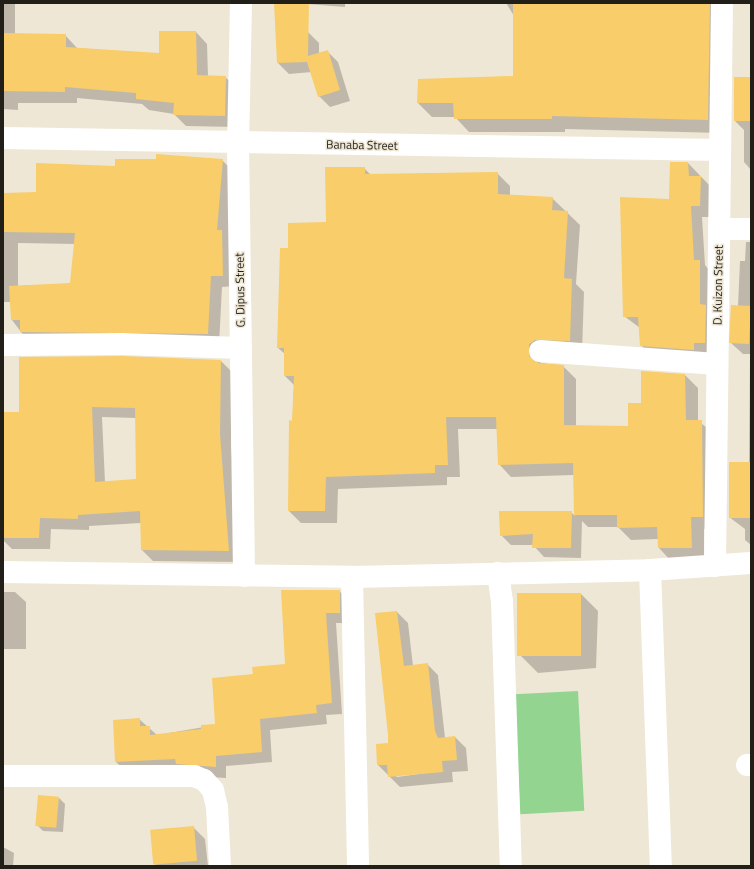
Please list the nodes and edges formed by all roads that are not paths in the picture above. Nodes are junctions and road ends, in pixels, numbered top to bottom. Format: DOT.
graph roads {
  1 [pos="241,3"];
  2 [pos="722,3"];
  3 [pos="3,138"];
  4 [pos="238,143"];
  5 [pos="720,150"];
  6 [pos="719,229"];
  7 [pos="751,229"];
  8 [pos="3,345"];
  9 [pos="241,348"];
  10 [pos="540,351"];
  11 [pos="717,364"];
  12 [pos="751,562"];
  13 [pos="715,566"];
  14 [pos="650,570"];
  15 [pos="3,572"];
  16 [pos="498,573"];
  17 [pos="244,576"];
  18 [pos="352,577"];
  19 [pos="3,776"];
  20 [pos="220,866"];
  21 [pos="358,866"];
  22 [pos="510,866"];
  23 [pos="661,866"];
  1 -- 4 [label="street, G. Dipus Street"];
  2 -- 5 [label="street, D. Kuizon Street"];
  3 -- 4 [label="street, Banaba Street"];
  4 -- 5 [label="street, Banaba Street"];
  4 -- 9 [label="street, G. Dipus Street"];
  5 -- 6 [label="street, D. Kuizon Street"];
  6 -- 7 [label="street"];
  6 -- 11 [label="street, D. Kuizon Street"];
  8 -- 9 [label="street"];
  9 -- 17 [label="street, G. Dipus Street"];
  10 -- 11 [label="street"];
  11 -- 13 [label="street, D. Kuizon Street"];
  12 -- 13 [label="street"];
  13 -- 14 [label="street"];
  14 -- 16 [label="street"];
  14 -- 23 [label="street"];
  15 -- 17 [label="street"];
  16 -- 18 [label="street"];
  16 -- 22 [label="street"];
  17 -- 18 [label="street"];
  18 -- 21 [label="street"];
  19 -- 20 [label="street"];
}
